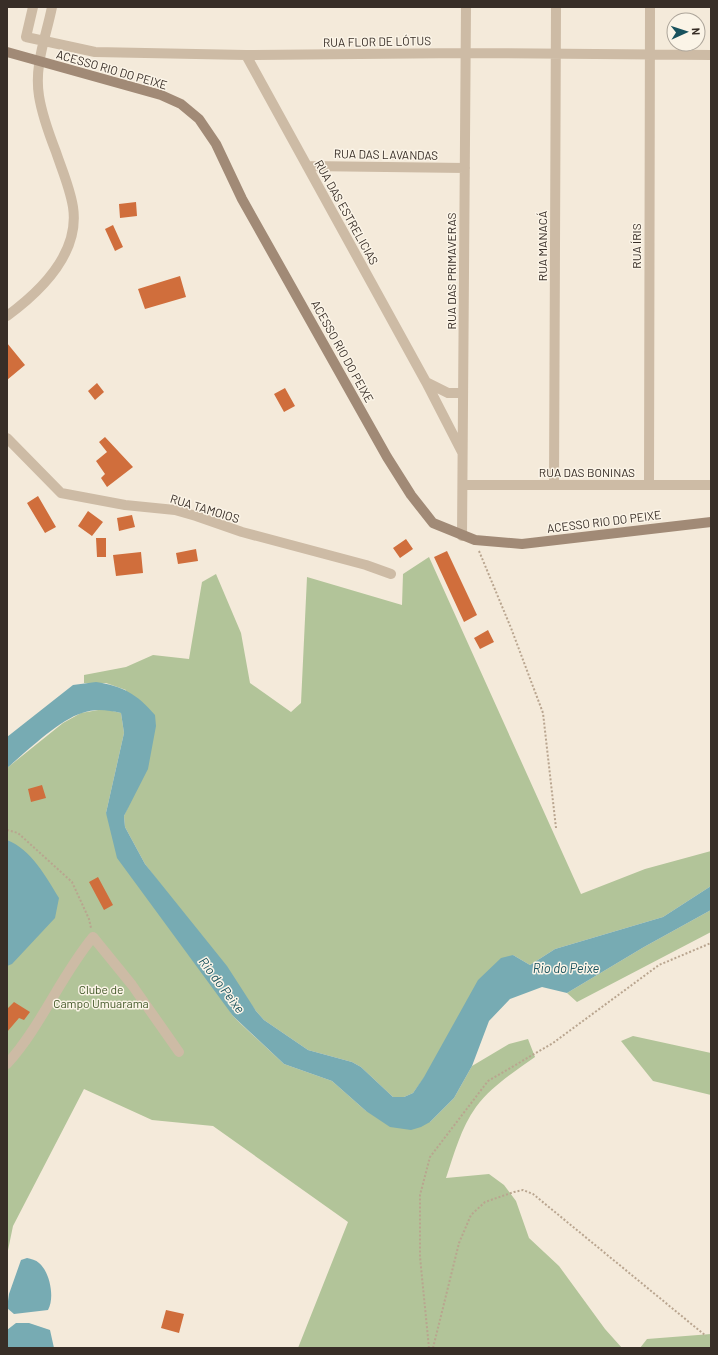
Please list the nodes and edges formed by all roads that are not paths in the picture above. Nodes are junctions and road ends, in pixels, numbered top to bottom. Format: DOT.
graph roads {
  1 [pos="33,7"];
  2 [pos="52,7"];
  3 [pos="466,7"];
  4 [pos="556,7"];
  5 [pos="650,7"];
  6 [pos="45,43"];
  7 [pos="7,52"];
  8 [pos="466,53"];
  9 [pos="556,53"];
  10 [pos="650,54"];
  11 [pos="246,55"];
  12 [pos="711,55"];
  13 [pos="38,61"];
  14 [pos="307,166"];
  15 [pos="465,168"];
  16 [pos="7,316"];
  17 [pos="426,382"];
  18 [pos="463,393"];
  19 [pos="7,438"];
  20 [pos="463,454"];
  21 [pos="463,485"];
  22 [pos="554,485"];
  23 [pos="649,485"];
  24 [pos="711,485"];
  25 [pos="711,522"];
  26 [pos="462,536"];
  27 [pos="391,574"];
  28 [pos="179,1052"];
  29 [pos="7,1064"];
  1 -- 6 [label="street, RUA FLOR DE LÓTUS"];
  2 -- 6 [label="street"];
  3 -- 8 [label="street, RUA DAS PRIMAVERAS"];
  4 -- 9 [label="street, RUA MANACÁ"];
  5 -- 10 [label="street, RUA ÍRIS"];
  6 -- 11 [label="street, RUA FLOR DE LÓTUS"];
  6 -- 13 [label="street"];
  7 -- 13 [label="street, ACESSO RIO DO PEIXE"];
  8 -- 9 [label="street, RUA FLOR DE LÓTUS"];
  8 -- 11 [label="street, RUA FLOR DE LÓTUS"];
  8 -- 15 [label="street, RUA DAS PRIMAVERAS"];
  9 -- 10 [label="street, RUA FLOR DE LÓTUS"];
  9 -- 22 [label="street, RUA MANACÁ"];
  10 -- 12 [label="street, RUA FLOR DE LÓTUS"];
  10 -- 23 [label="street, RUA ÍRIS"];
  11 -- 14 [label="street, RUA DAS ESTRELICIAS"];
  13 -- 16 [label="street"];
  13 -- 26 [label="street, ACESSO RIO DO PEIXE"];
  14 -- 15 [label="street, RUA DAS LAVANDAS"];
  14 -- 17 [label="street, RUA DAS ESTRELICIAS"];
  15 -- 18 [label="street, RUA DAS PRIMAVERAS"];
  17 -- 18 [label="street"];
  17 -- 20 [label="street, RUA DAS ESTRELICIAS"];
  18 -- 20 [label="street, RUA DAS PRIMAVERAS"];
  19 -- 27 [label="street, RUA TAMOIOS"];
  20 -- 21 [label="street, RUA DAS PRIMAVERAS"];
  21 -- 22 [label="street, RUA DAS BONINAS"];
  21 -- 26 [label="street, RUA DAS PRIMAVERAS"];
  22 -- 23 [label="street, RUA DAS BONINAS"];
  23 -- 24 [label="street, RUA DAS BONINAS"];
  25 -- 26 [label="street, ACESSO RIO DO PEIXE"];
  28 -- 29 [label="street"];
}
